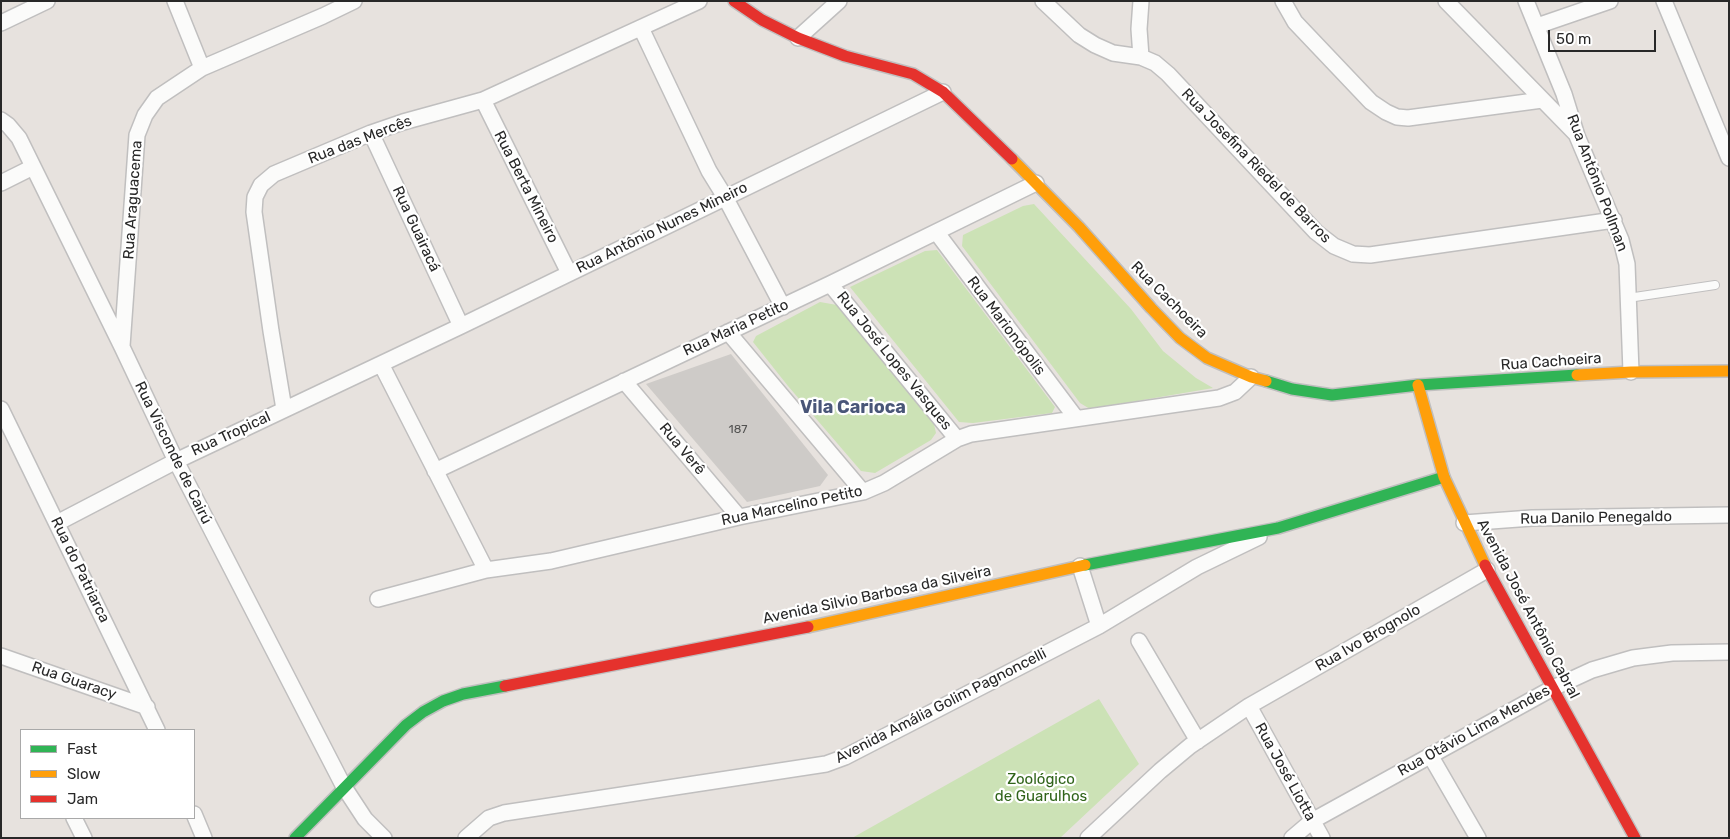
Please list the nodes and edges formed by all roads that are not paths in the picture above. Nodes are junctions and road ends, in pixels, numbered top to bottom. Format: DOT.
graph roads {
  1 [pos="47,1"];
  2 [pos="174,1"];
  3 [pos="354,1"];
  4 [pos="699,1"];
  5 [pos="734,1"];
  6 [pos="748,1"];
  7 [pos="839,1"];
  8 [pos="1043,1"];
  9 [pos="1141,1"];
  10 [pos="1283,1"];
  11 [pos="1446,1"];
  12 [pos="1526,1"];
  13 [pos="1610,1"];
  14 [pos="1664,1"];
  15 [pos="762,20"];
  16 [pos="1,23"];
  17 [pos="1537,26"];
  18 [pos="641,28"];
  19 [pos="798,38"];
  20 [pos="1141,57"];
  21 [pos="202,68"];
  22 [pos="943,92"];
  23 [pos="483,100"];
  24 [pos="1542,100"];
  25 [pos="1564,114"];
  26 [pos="1,120"];
  27 [pos="371,133"];
  28 [pos="1729,158"];
  29 [pos="34,167"];
  30 [pos="1,183"];
  31 [pos="1036,183"];
  32 [pos="725,197"];
  33 [pos="1614,220"];
  34 [pos="937,233"];
  35 [pos="570,273"];
  36 [pos="830,284"];
  37 [pos="1715,285"];
  38 [pos="1628,298"];
  39 [pos="783,307"];
  40 [pos="461,326"];
  41 [pos="728,332"];
  42 [pos="122,348"];
  43 [pos="381,364"];
  44 [pos="1729,371"];
  45 [pos="1631,372"];
  46 [pos="1251,378"];
  47 [pos="624,382"];
  48 [pos="1418,385"];
  49 [pos="284,409"];
  50 [pos="1,410"];
  51 [pos="1076,418"];
  52 [pos="957,439"];
  53 [pos="176,461"];
  54 [pos="435,471"];
  55 [pos="1444,477"];
  56 [pos="863,492"];
  57 [pos="1729,515"];
  58 [pos="739,517"];
  59 [pos="57,523"];
  60 [pos="1464,523"];
  61 [pos="1278,528"];
  62 [pos="1080,566"];
  63 [pos="486,570"];
  64 [pos="1487,570"];
  65 [pos="378,599"];
  66 [pos="1099,626"];
  67 [pos="1139,641"];
  68 [pos="1729,652"];
  69 [pos="1,656"];
  70 [pos="1553,688"];
  71 [pos="1249,706"];
  72 [pos="147,707"];
  73 [pos="157,729"];
  74 [pos="1198,741"];
  75 [pos="1430,755"];
  76 [pos="344,788"];
  77 [pos="195,816"];
  78 [pos="74,819"];
  79 [pos="1312,821"];
  80 [pos="84,838"];
  81 [pos="204,838"];
  82 [pos="295,838"];
  83 [pos="384,838"];
  84 [pos="466,838"];
  85 [pos="1088,838"];
  86 [pos="1292,838"];
  87 [pos="1322,838"];
  88 [pos="1478,838"];
  89 [pos="1635,838"];
  1 -- 16 [label="street"];
  2 -- 21 [label="street"];
  3 -- 21 [label="street, Rua Araguacema"];
  4 -- 18 [label="street, Rua das Mercês"];
  5 -- 15 [label="street, Rua Cachoeira"];
  6 -- 15 [label="street"];
  7 -- 19 [label="street"];
  8 -- 20 [label="street, Rua Josefina Riedel de Barros"];
  9 -- 20 [label="street"];
  10 -- 24 [label="street"];
  11 -- 24 [label="street"];
  12 -- 17 [label="street, Rua Antônio Pollman"];
  13 -- 17 [label="street"];
  14 -- 28 [label="street"];
  15 -- 19 [label="street, Rua Cachoeira"];
  17 -- 25 [label="street, Rua Antônio Pollman"];
  18 -- 23 [label="street, Rua das Mercês"];
  18 -- 32 [label="street"];
  19 -- 22 [label="street, Rua Cachoeira"];
  20 -- 33 [label="street, Rua Josefina Riedel de Barros"];
  21 -- 42 [label="street, Rua Araguacema"];
  22 -- 31 [label="street, Rua Cachoeira"];
  22 -- 32 [label="street, Rua Antônio Nunes Mineiro"];
  23 -- 27 [label="street, Rua das Mercês"];
  23 -- 35 [label="street, Rua Berta Mineiro"];
  24 -- 25 [label="street"];
  25 -- 33 [label="street, Rua Antônio Pollman"];
  26 -- 29 [label="street, Rua Visconde de Cairú"];
  27 -- 40 [label="street, Rua Guairacá"];
  27 -- 49 [label="street, Rua das Mercês"];
  29 -- 30 [label="street"];
  29 -- 42 [label="street, Rua Visconde de Cairú"];
  31 -- 34 [label="street, Rua Maria Petito"];
  31 -- 46 [label="street, Rua Cachoeira"];
  32 -- 35 [label="street, Rua Antônio Nunes Mineiro"];
  32 -- 39 [label="street"];
  33 -- 38 [label="street, Rua Antônio Pollman"];
  34 -- 36 [label="street, Rua Maria Petito"];
  34 -- 51 [label="street, Rua Marionópolis"];
  35 -- 40 [label="street, Rua Antônio Nunes Mineiro"];
  36 -- 39 [label="street, Rua Maria Petito"];
  36 -- 52 [label="street, Rua José Lopes Vasques"];
  37 -- 38 [label="lane"];
  38 -- 45 [label="street, Rua Antônio Pollman"];
  39 -- 41 [label="street, Rua Maria Petito"];
  40 -- 43 [label="street, Rua Antônio Nunes Mineiro"];
  41 -- 47 [label="street, Rua Maria Petito"];
  41 -- 56 [label="street"];
  42 -- 53 [label="street, Rua Visconde de Cairú"];
  43 -- 49 [label="street, Rua Tropical"];
  43 -- 54 [label="street"];
  44 -- 45 [label="street, Rua Cachoeira"];
  45 -- 48 [label="street, Rua Cachoeira"];
  46 -- 48 [label="street, Rua Cachoeira"];
  46 -- 51 [label="street, Rua Marcelino Petito"];
  47 -- 54 [label="street, Rua Maria Petito"];
  47 -- 58 [label="street, Rua Verê"];
  48 -- 55 [label="street, Avenida José Antônio Cabral"];
  49 -- 53 [label="street, Rua Tropical"];
  50 -- 59 [label="street, Rua do Patriarca"];
  51 -- 52 [label="street, Rua Marcelino Petito"];
  52 -- 56 [label="street, Rua Marcelino Petito"];
  53 -- 59 [label="street, Rua Tropical"];
  53 -- 76 [label="street, Rua Visconde de Cairú"];
  54 -- 63 [label="street"];
  55 -- 60 [label="street, Avenida José Antônio Cabral"];
  55 -- 61 [label="street, Avenida Silvio Barbosa da Silveira"];
  56 -- 58 [label="street, Rua Marcelino Petito"];
  57 -- 60 [label="street, Rua Danilo Penegaldo"];
  58 -- 63 [label="street, Rua Marcelino Petito"];
  59 -- 72 [label="street, Rua do Patriarca"];
  60 -- 64 [label="street, Avenida José Antônio Cabral"];
  61 -- 62 [label="street, Avenida Silvio Barbosa da Silveira"];
  61 -- 66 [label="street, Avenida Amália Golim Pagnoncelli"];
  62 -- 66 [label="street"];
  62 -- 76 [label="street, Avenida Silvio Barbosa da Silveira"];
  63 -- 65 [label="street, Rua Marcelino Petito"];
  64 -- 70 [label="street, Avenida José Antônio Cabral"];
  64 -- 71 [label="street, Rua Ivo Brognolo"];
  66 -- 84 [label="street, Avenida Amália Golim Pagnoncelli"];
  67 -- 74 [label="street"];
  68 -- 70 [label="street, Rua Otávio Lima Mendes"];
  69 -- 72 [label="street, Rua Guaracy"];
  70 -- 75 [label="street, Rua Otávio Lima Mendes"];
  70 -- 89 [label="street, Avenida José Antônio Cabral"];
  71 -- 74 [label="street, Rua Ivo Brognolo"];
  71 -- 79 [label="street, Rua José Liotta"];
  72 -- 73 [label="street, Rua do Patriarca"];
  74 -- 85 [label="street, Rua Ivo Brognolo"];
  75 -- 79 [label="street, Rua Otávio Lima Mendes"];
  75 -- 88 [label="street"];
  76 -- 82 [label="street, Avenida Silvio Barbosa da Silveira"];
  76 -- 83 [label="street, Rua Visconde de Cairú"];
  77 -- 81 [label="street"];
  78 -- 80 [label="street"];
  79 -- 86 [label="street, Rua Otávio Lima Mendes"];
  79 -- 87 [label="street, Rua José Liotta"];
}
